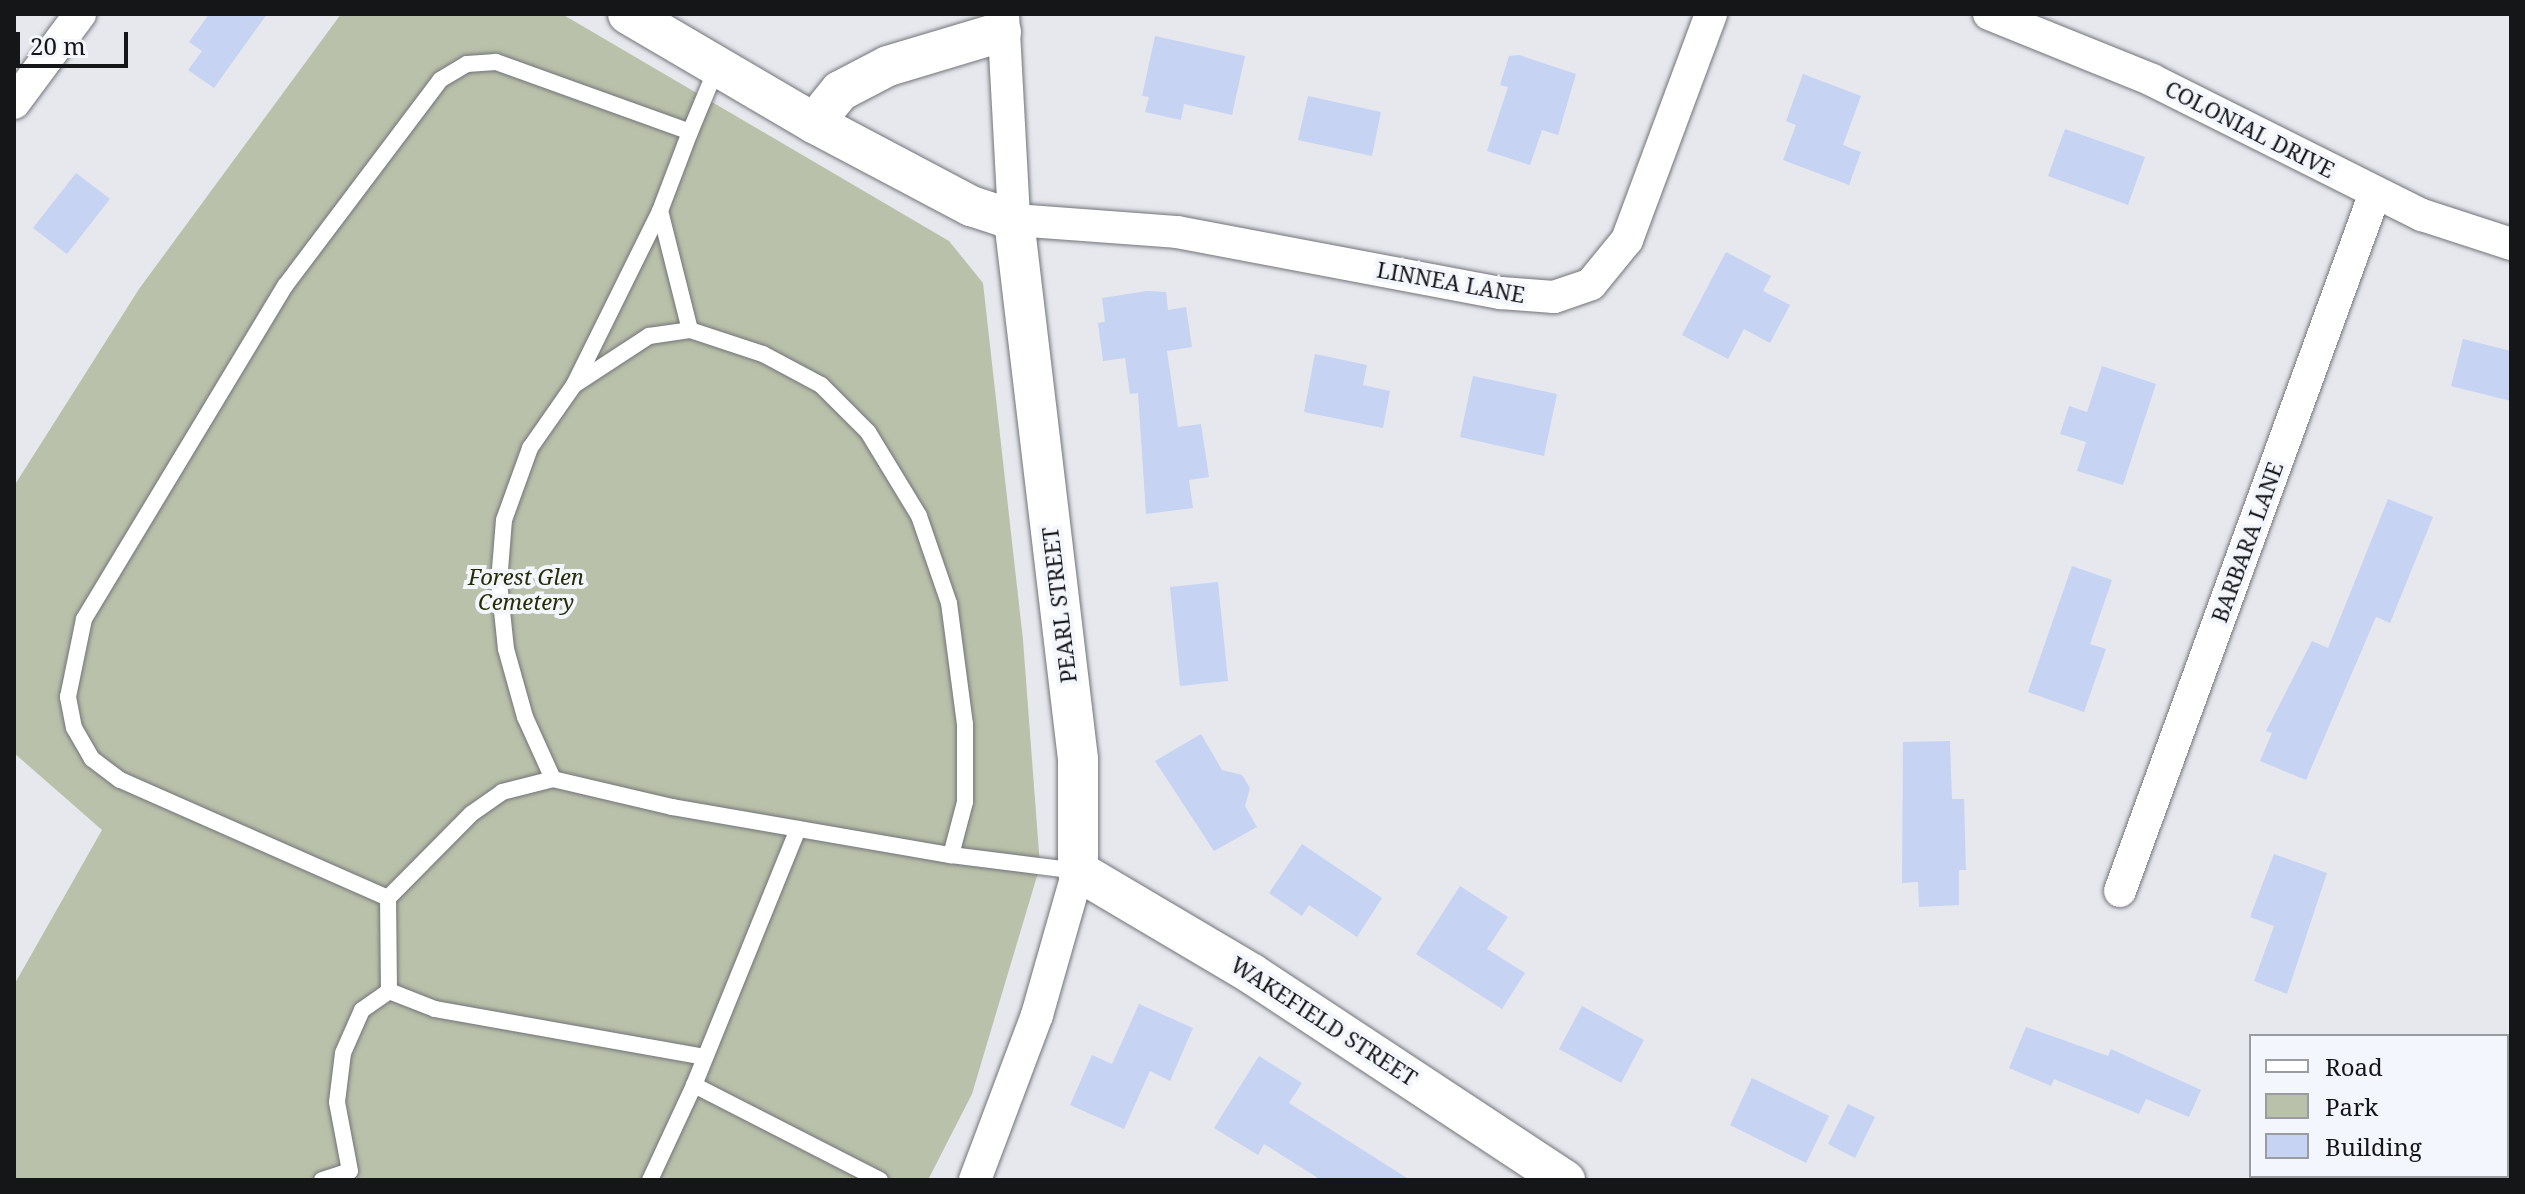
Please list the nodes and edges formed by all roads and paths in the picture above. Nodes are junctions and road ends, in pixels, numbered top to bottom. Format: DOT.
graph roads {
  1 [pos="80,14"];
  2 [pos="628,14"];
  3 [pos="1711,14"];
  4 [pos="1989,14"];
  5 [pos="1002,23"];
  6 [pos="717,66"];
  7 [pos="14,103"];
  8 [pos="814,123"];
  9 [pos="690,132"];
  10 [pos="2375,193"];
  11 [pos="660,211"];
  12 [pos="1014,220"];
  13 [pos="2511,244"];
  14 [pos="690,330"];
  15 [pos="574,385"];
  16 [pos="553,779"];
  17 [pos="798,829"];
  18 [pos="951,855"];
  19 [pos="1078,871"];
  20 [pos="2120,891"];
  21 [pos="388,898"];
  22 [pos="389,991"];
  23 [pos="705,1057"];
  24 [pos="694,1085"];
  25 [pos="352,1176"];
  26 [pos="322,1180"];
  27 [pos="650,1180"];
  28 [pos="880,1180"];
  29 [pos="975,1180"];
  30 [pos="1565,1180"];
  1 -- 7 [label="street"];
  2 -- 6 [label="street"];
  3 -- 12 [label="street, LINNEA LANE"];
  4 -- 10 [label="street, COLONIAL DRIVE"];
  5 -- 8 [label="street"];
  5 -- 12 [label="street, PEARL STREET"];
  6 -- 8 [label="street"];
  6 -- 9 [label="lane"];
  8 -- 12 [label="street"];
  9 -- 11 [label="lane"];
  9 -- 21 [label="lane"];
  10 -- 13 [label="street, COLONIAL DRIVE"];
  10 -- 20 [label="street, BARBARA LANE"];
  11 -- 14 [label="lane"];
  11 -- 15 [label="lane"];
  12 -- 19 [label="street, PEARL STREET"];
  14 -- 15 [label="lane"];
  14 -- 18 [label="lane"];
  15 -- 16 [label="lane"];
  16 -- 17 [label="lane"];
  16 -- 21 [label="lane"];
  17 -- 18 [label="lane"];
  17 -- 23 [label="lane"];
  18 -- 19 [label="lane"];
  19 -- 29 [label="street, PEARL STREET"];
  19 -- 30 [label="street, WAKEFIELD STREET"];
  21 -- 22 [label="lane"];
  22 -- 23 [label="lane"];
  22 -- 25 [label="lane"];
  23 -- 24 [label="lane"];
  24 -- 27 [label="lane"];
  24 -- 28 [label="lane"];
  25 -- 26 [label="lane"];
}
